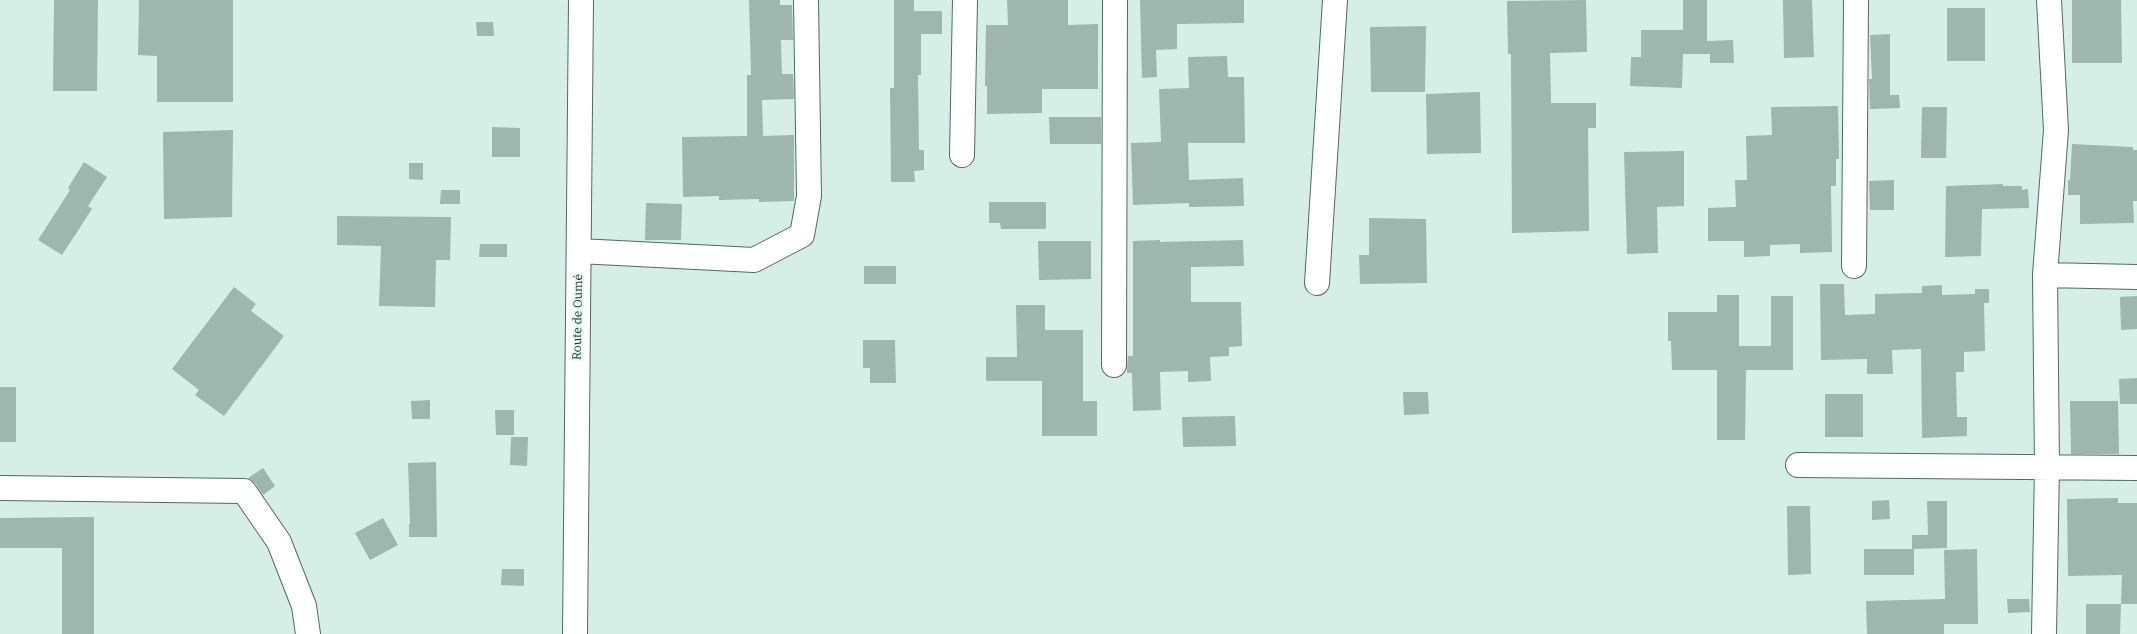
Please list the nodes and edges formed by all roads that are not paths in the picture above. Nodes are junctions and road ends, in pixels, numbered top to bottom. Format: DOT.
graph roads {
  1 [pos="581,0"];
  2 [pos="806,0"];
  3 [pos="965,0"];
  4 [pos="1115,0"];
  5 [pos="1335,0"];
  6 [pos="1856,0"];
  7 [pos="2048,0"];
  8 [pos="962,155"];
  9 [pos="579,250"];
  10 [pos="1854,266"];
  11 [pos="2045,275"];
  12 [pos="2137,277"];
  13 [pos="1317,283"];
  14 [pos="1114,365"];
  15 [pos="1798,465"];
  16 [pos="2047,466"];
  17 [pos="2137,468"];
  18 [pos="0,488"];
  19 [pos="308,634"];
  20 [pos="575,634"];
  21 [pos="2044,634"];
  1 -- 9 [label="street, Route de Oumé"];
  2 -- 9 [label="street"];
  3 -- 8 [label="street"];
  4 -- 14 [label="street"];
  5 -- 13 [label="street"];
  6 -- 10 [label="street"];
  7 -- 11 [label="street"];
  9 -- 20 [label="street, Route de Oumé"];
  11 -- 12 [label="street"];
  11 -- 16 [label="street"];
  15 -- 16 [label="street"];
  16 -- 17 [label="street"];
  16 -- 21 [label="street"];
  18 -- 19 [label="street"];
}
